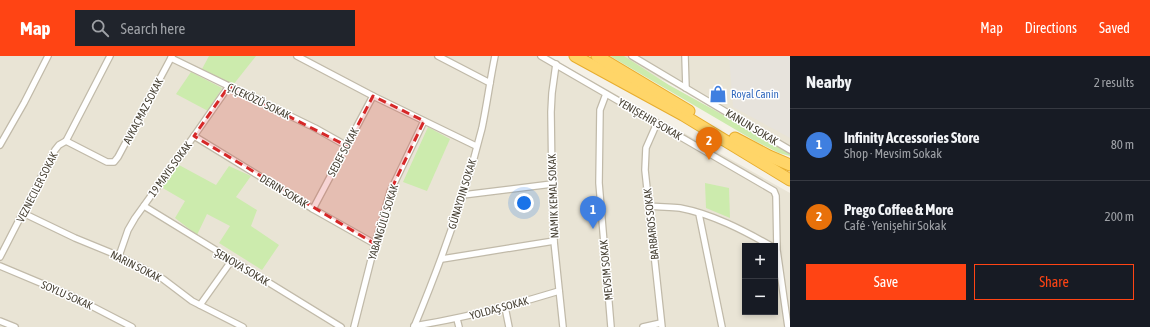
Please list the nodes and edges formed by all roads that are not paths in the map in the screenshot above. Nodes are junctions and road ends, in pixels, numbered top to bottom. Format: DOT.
graph roads {
  1 [pos="48,56"];
  2 [pos="110,56"];
  3 [pos="297,56"];
  4 [pos="438,56"];
  5 [pos="495,56"];
  6 [pos="541,56"];
  7 [pos="575,56"];
  8 [pos="597,56"];
  9 [pos="632,56"];
  10 [pos="685,56"];
  11 [pos="172,57"];
  12 [pos="556,64"];
  13 [pos="490,83"];
  14 [pos="228,86"];
  15 [pos="686,88"];
  16 [pos="606,94"];
  17 [pos="373,96"];
  18 [pos="424,121"];
  19 [pos="657,123"];
  20 [pos="194,136"];
  21 [pos="66,141"];
  22 [pos="0,145"];
  23 [pos="346,146"];
  24 [pos="476,146"];
  25 [pos="790,150"];
  26 [pos="790,165"];
  27 [pos="790,180"];
  28 [pos="552,184"];
  29 [pos="463,195"];
  30 [pos="144,206"];
  31 [pos="649,206"];
  32 [pos="313,209"];
  33 [pos="23,213"];
  34 [pos="699,214"];
  35 [pos="554,241"];
  36 [pos="765,243"];
  37 [pos="776,243"];
  38 [pos="375,244"];
  39 [pos="119,256"];
  40 [pos="0,257"];
  41 [pos="442,259"];
  42 [pos="232,260"];
  43 [pos="778,262"];
  44 [pos="0,266"];
  45 [pos="559,291"];
  46 [pos="200,306"];
  47 [pos="505,307"];
  48 [pos="457,319"];
  49 [pos="0,321"];
  50 [pos="661,325"];
  51 [pos="15,327"];
  52 [pos="132,327"];
  53 [pos="243,327"];
  54 [pos="341,327"];
  55 [pos="354,327"];
  56 [pos="414,327"];
  57 [pos="459,327"];
  58 [pos="509,327"];
  59 [pos="563,327"];
  60 [pos="611,327"];
  61 [pos="643,327"];
  62 [pos="722,327"];
  63 [pos="788,327"];
  1 -- 22 [label="street"];
  2 -- 21 [label="street, VEZNECILER SOKAK"];
  3 -- 17 [label="street"];
  4 -- 13 [label="street"];
  5 -- 13 [label="street"];
  6 -- 12 [label="street, YENIŞEHIR SOKAK"];
  7 -- 27 [label="highway"];
  8 -- 26 [label="highway"];
  9 -- 15 [label="street, KANUN SOKAK"];
  10 -- 15 [label="street"];
  11 -- 14 [label="street, ÇIÇEKÖZÜ SOKAK"];
  11 -- 21 [label="street, AVKAÇMAZ SOKAK"];
  12 -- 16 [label="street, YENIŞEHIR SOKAK"];
  12 -- 28 [label="street"];
  13 -- 24 [label="street"];
  14 -- 20 [label="street"];
  14 -- 23 [label="street, ÇIÇEKÖZÜ SOKAK"];
  15 -- 25 [label="street, KANUN SOKAK"];
  16 -- 19 [label="street, YENIŞEHIR SOKAK"];
  16 -- 60 [label="street, MEVSIM SOKAK"];
  17 -- 18 [label="street"];
  17 -- 23 [label="street, SEDEF SOKAK"];
  18 -- 24 [label="street"];
  18 -- 38 [label="street, YABANGÜLÜ SOKAK"];
  19 -- 31 [label="street, BARBAROS SOKAK"];
  19 -- 37 [label="street, YENIŞEHIR SOKAK"];
  20 -- 30 [label="street"];
  20 -- 32 [label="street, DERIN SOKAK"];
  21 -- 33 [label="street, VEZNECILER SOKAK"];
  23 -- 32 [label="street, SEDEF SOKAK"];
  24 -- 29 [label="street"];
  28 -- 29 [label="street"];
  28 -- 35 [label="street"];
  29 -- 41 [label="street"];
  30 -- 39 [label="street"];
  30 -- 42 [label="street, ŞENOVA SOKAK"];
  31 -- 34 [label="street"];
  31 -- 50 [label="street, BARBAROS SOKAK"];
  32 -- 38 [label="street, DERIN SOKAK"];
  33 -- 39 [label="street, NARIN SOKAK"];
  33 -- 40 [label="street, VEZNECILER SOKAK"];
  34 -- 36 [label="street"];
  34 -- 62 [label="street"];
  35 -- 41 [label="street"];
  35 -- 45 [label="street"];
  38 -- 55 [label="street, YABANGÜLÜ SOKAK"];
  39 -- 46 [label="street, NARIN SOKAK"];
  41 -- 56 [label="street"];
  42 -- 46 [label="street"];
  42 -- 54 [label="street, ŞENOVA SOKAK"];
  43 -- 63 [label="street"];
  44 -- 52 [label="street, SOYLU SOKAK"];
  45 -- 47 [label="street, YOLDAŞ SOKAK"];
  45 -- 59 [label="street"];
  46 -- 53 [label="street, NARIN SOKAK"];
  47 -- 48 [label="street, YOLDAŞ SOKAK"];
  47 -- 58 [label="street"];
  48 -- 56 [label="street, YOLDAŞ SOKAK"];
  48 -- 57 [label="street"];
  49 -- 51 [label="street"];
  50 -- 61 [label="street"];
}
